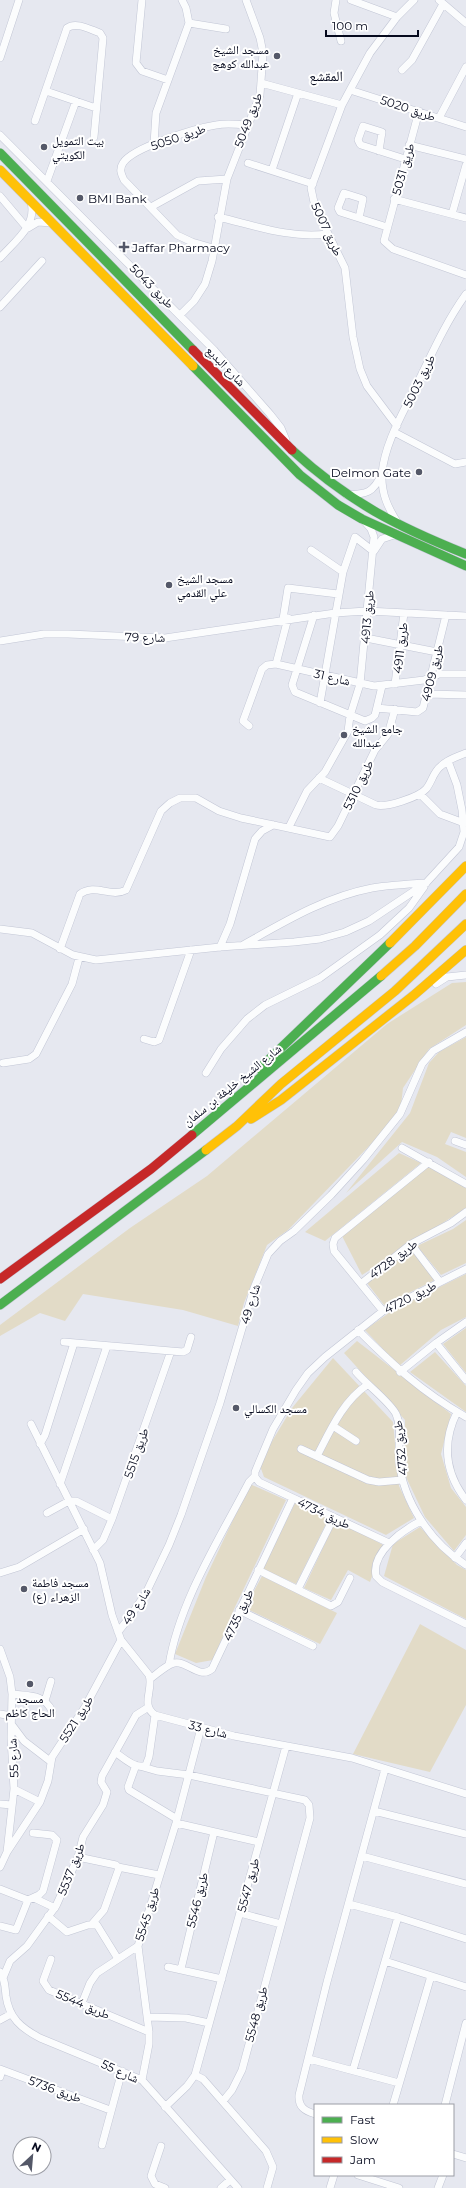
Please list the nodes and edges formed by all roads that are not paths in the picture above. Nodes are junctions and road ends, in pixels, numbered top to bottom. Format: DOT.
graph roads {
  1 [pos="19,0"];
  2 [pos="142,0"];
  3 [pos="182,0"];
  4 [pos="246,0"];
  5 [pos="336,0"];
  6 [pos="351,0"];
  7 [pos="414,0"];
  8 [pos="441,2"];
  9 [pos="462,16"];
  10 [pos="397,17"];
  11 [pos="189,23"];
  12 [pos="466,23"];
  13 [pos="226,29"];
  14 [pos="341,41"];
  15 [pos="1,54"];
  16 [pos="466,67"];
  17 [pos="402,70"];
  18 [pos="168,80"];
  19 [pos="261,83"];
  20 [pos="350,90"];
  21 [pos="46,91"];
  22 [pos="298,93"];
  23 [pos="76,101"];
  24 [pos="342,105"];
  25 [pos="96,108"];
  26 [pos="419,112"];
  27 [pos="439,118"];
  28 [pos="35,121"];
  29 [pos="246,125"];
  30 [pos="466,127"];
  31 [pos="0,135"];
  32 [pos="94,137"];
  33 [pos="154,144"];
  34 [pos="409,145"];
  35 [pos="379,151"];
  36 [pos="0,153"];
  37 [pos="405,159"];
  38 [pos="466,159"];
  39 [pos="248,163"];
  40 [pos="466,165"];
  41 [pos="0,170"];
  42 [pos="272,170"];
  43 [pos="227,178"];
  44 [pos="464,179"];
  45 [pos="47,180"];
  46 [pos="312,184"];
  47 [pos="0,196"];
  48 [pos="394,199"];
  49 [pos="31,200"];
  50 [pos="151,207"];
  51 [pos="452,214"];
  52 [pos="218,217"];
  53 [pos="359,218"];
  54 [pos="466,218"];
  55 [pos="53,223"];
  56 [pos="387,227"];
  57 [pos="28,228"];
  58 [pos="327,234"];
  59 [pos="213,248"];
  60 [pos="0,258"];
  61 [pos="42,261"];
  62 [pos="466,275"];
  63 [pos="466,294"];
  64 [pos="0,307"];
  65 [pos="180,315"];
  66 [pos="396,429"];
  67 [pos="291,449"];
  68 [pos="466,462"];
  69 [pos="382,472"];
  70 [pos="347,496"];
  71 [pos="362,519"];
  72 [pos="399,525"];
  73 [pos="394,535"];
  74 [pos="311,550"];
  75 [pos="373,551"];
  76 [pos="466,554"];
  77 [pos="466,566"];
  78 [pos="343,572"];
  79 [pos="338,594"];
  80 [pos="368,611"];
  81 [pos="335,613"];
  82 [pos="404,613"];
  83 [pos="314,615"];
  84 [pos="446,616"];
  85 [pos="466,616"];
  86 [pos="286,619"];
  87 [pos="366,638"];
  88 [pos="0,641"];
  89 [pos="399,644"];
  90 [pos="437,652"];
  91 [pos="276,664"];
  92 [pos="297,669"];
  93 [pos="466,674"];
  94 [pos="324,675"];
  95 [pos="431,677"];
  96 [pos="360,684"];
  97 [pos="396,684"];
  98 [pos="382,686"];
  99 [pos="428,694"];
  100 [pos="466,695"];
  101 [pos="320,703"];
  102 [pos="377,708"];
  103 [pos="395,709"];
  104 [pos="350,716"];
  105 [pos="249,726"];
  106 [pos="466,753"];
  107 [pos="448,761"];
  108 [pos="319,778"];
  109 [pos="352,794"];
  110 [pos="420,794"];
  111 [pos="464,823"];
  112 [pos="273,825"];
  113 [pos="289,827"];
  114 [pos="466,866"];
  115 [pos="426,883"];
  116 [pos="466,894"];
  117 [pos="466,924"];
  118 [pos="0,929"];
  119 [pos="240,946"];
  120 [pos="220,947"];
  121 [pos="60,949"];
  122 [pos="191,950"];
  123 [pos="466,950"];
  124 [pos="79,958"];
  125 [pos="466,975"];
  126 [pos="414,995"];
  127 [pos="466,1032"];
  128 [pos="144,1039"];
  129 [pos="3,1063"];
  130 [pos="206,1073"];
  131 [pos="237,1126"];
  132 [pos="188,1138"];
  133 [pos="455,1141"];
  134 [pos="466,1145"];
  135 [pos="402,1148"];
  136 [pos="429,1162"];
  137 [pos="466,1184"];
  138 [pos="466,1212"];
  139 [pos="411,1244"];
  140 [pos="466,1269"];
  141 [pos="0,1279"];
  142 [pos="440,1282"];
  143 [pos="362,1283"];
  144 [pos="0,1305"];
  145 [pos="383,1311"];
  146 [pos="466,1322"];
  147 [pos="358,1330"];
  148 [pos="191,1337"];
  149 [pos="64,1342"];
  150 [pos="436,1342"];
  151 [pos="74,1343"];
  152 [pos="107,1346"];
  153 [pos="171,1351"];
  154 [pos="356,1372"];
  155 [pos="400,1372"];
  156 [pos="466,1380"];
  157 [pos="367,1385"];
  158 [pos="457,1412"];
  159 [pos="466,1417"];
  160 [pos="31,1424"];
  161 [pos="333,1426"];
  162 [pos="356,1442"];
  163 [pos="40,1444"];
  164 [pos="301,1449"];
  165 [pos="317,1456"];
  166 [pos="257,1479"];
  167 [pos="402,1480"];
  168 [pos="60,1484"];
  169 [pos="293,1498"];
  170 [pos="466,1500"];
  171 [pos="69,1501"];
  172 [pos="47,1513"];
  173 [pos="334,1517"];
  174 [pos="112,1519"];
  175 [pos="421,1521"];
  176 [pos="83,1526"];
  177 [pos="389,1543"];
  178 [pos="466,1543"];
  179 [pos="93,1550"];
  180 [pos="455,1558"];
  181 [pos="466,1565"];
  182 [pos="258,1570"];
  183 [pos="0,1573"];
  184 [pos="350,1578"];
  185 [pos="298,1589"];
  186 [pos="239,1610"];
  187 [pos="466,1624"];
  188 [pos="118,1632"];
  189 [pos="121,1640"];
  190 [pos="313,1646"];
  191 [pos="0,1649"];
  192 [pos="169,1665"];
  193 [pos="150,1679"];
  194 [pos="51,1681"];
  195 [pos="12,1694"];
  196 [pos="46,1701"];
  197 [pos="148,1708"];
  198 [pos="52,1711"];
  199 [pos="0,1714"];
  200 [pos="154,1715"];
  201 [pos="12,1716"];
  202 [pos="12,1725"];
  203 [pos="201,1728"];
  204 [pos="11,1738"];
  205 [pos="24,1740"];
  206 [pos="286,1746"];
  207 [pos="115,1752"];
  208 [pos="50,1761"];
  209 [pos="140,1766"];
  210 [pos="385,1769"];
  211 [pos="189,1776"];
  212 [pos="14,1789"];
  213 [pos="273,1792"];
  214 [pos="466,1794"];
  215 [pos="40,1802"];
  216 [pos="0,1804"];
  217 [pos="12,1805"];
  218 [pos="374,1811"];
  219 [pos="177,1821"];
  220 [pos="214,1832"];
  221 [pos="33,1833"];
  222 [pos="466,1834"];
  223 [pos="259,1842"];
  224 [pos="7,1852"];
  225 [pos="362,1856"];
  226 [pos="78,1857"];
  227 [pos="0,1867"];
  228 [pos="118,1867"];
  229 [pos="159,1875"];
  230 [pos="466,1884"];
  231 [pos="0,1888"];
  232 [pos="31,1899"];
  233 [pos="349,1904"];
  234 [pos="55,1908"];
  235 [pos="240,1913"];
  236 [pos="48,1916"];
  237 [pos="398,1917"];
  238 [pos="92,1924"];
  239 [pos="281,1924"];
  240 [pos="0,1926"];
  241 [pos="466,1939"];
  242 [pos="138,1946"];
  243 [pos="51,1959"];
  244 [pos="118,1959"];
  245 [pos="385,1961"];
  246 [pos="168,1967"];
  247 [pos="181,1969"];
  248 [pos="2,1975"];
  249 [pos="431,1976"];
  250 [pos="222,1979"];
  251 [pos="466,1987"];
  252 [pos="82,2003"];
  253 [pos="11,2014"];
  254 [pos="148,2017"];
  255 [pos="0,2020"];
  256 [pos="209,2023"];
  257 [pos="466,2023"];
  258 [pos="149,2032"];
  259 [pos="308,2059"];
  260 [pos="1,2069"];
  261 [pos="122,2070"];
  262 [pos="353,2070"];
  263 [pos="195,2075"];
  264 [pos="0,2077"];
  265 [pos="142,2080"];
  266 [pos="400,2083"];
  267 [pos="223,2101"];
  268 [pos="393,2104"];
  269 [pos="445,2104"];
  270 [pos="163,2105"];
  271 [pos="110,2110"];
  272 [pos="314,2114"];
  273 [pos="102,2145"];
  274 [pos="161,2146"];
  275 [pos="454,2154"];
  276 [pos="466,2158"];
  277 [pos="334,2176"];
  278 [pos="361,2176"];
  279 [pos="442,2176"];
  280 [pos="229,2180"];
  281 [pos="165,2188"];
  282 [pos="222,2188"];
  283 [pos="238,2188"];
  284 [pos="267,2188"];
  285 [pos="330,2188"];
  286 [pos="399,2188"];
  287 [pos="438,2188"];
  1 -- 15 [label="street"];
  2 -- 18 [label="street"];
  3 -- 11 [label="street"];
  4 -- 19 [label="street, طريق 5049"];
  5 -- 14 [label="street"];
  6 -- 10 [label="street"];
  7 -- 10 [label="street, طريق 5007"];
  8 -- 9 [label="street"];
  8 -- 17 [label="street"];
  9 -- 12 [label="street"];
  10 -- 20 [label="street, طريق 5007"];
  11 -- 13 [label="street"];
  11 -- 18 [label="street"];
  16 -- 27 [label="street"];
  18 -- 33 [label="street"];
  19 -- 22 [label="street"];
  19 -- 29 [label="street, طريق 5049"];
  20 -- 24 [label="street, طريق 5007"];
  20 -- 26 [label="street, طريق 5020"];
  21 -- 23 [label="street"];
  21 -- 25 [label="street"];
  21 -- 28 [label="street"];
  22 -- 24 [label="street"];
  22 -- 42 [label="street"];
  23 -- 25 [label="street"];
  23 -- 45 [label="street"];
  24 -- 46 [label="street, طريق 5007"];
  25 -- 32 [label="street"];
  26 -- 27 [label="street, طريق 5020"];
  26 -- 34 [label="street, طريق 5031"];
  27 -- 30 [label="street, طريق 5020"];
  29 -- 33 [label="street, طريق 5050"];
  29 -- 43 [label="street, طريق 5049"];
  31 -- 45 [label="street, طريق 5043"];
  33 -- 50 [label="street, طريق 5050"];
  34 -- 37 [label="street, طريق 5031"];
  34 -- 38 [label="street"];
  35 -- 37 [label="street"];
  36 -- 67 [label="main road, شارع البديع"];
  37 -- 48 [label="street, طريق 5031"];
  39 -- 42 [label="street"];
  40 -- 44 [label="street"];
  41 -- 49 [label="main road, شارع البديع"];
  42 -- 46 [label="street"];
  43 -- 50 [label="street"];
  43 -- 52 [label="street, طريق 5049"];
  44 -- 51 [label="street"];
  45 -- 65 [label="street, طريق 5043"];
  46 -- 58 [label="street, طريق 5007"];
  47 -- 57 [label="street"];
  48 -- 51 [label="street"];
  48 -- 56 [label="street, طريق 5031"];
  49 -- 55 [label="main road, شارع البديع"];
  49 -- 57 [label="street"];
  50 -- 59 [label="street, طريق 5050"];
  51 -- 54 [label="street"];
  52 -- 58 [label="street"];
  52 -- 59 [label="street, طريق 5049"];
  53 -- 56 [label="street"];
  55 -- 57 [label="street"];
  55 -- 71 [label="main road, شارع البديع"];
  56 -- 62 [label="street, طريق 5031"];
  57 -- 60 [label="street"];
  58 -- 66 [label="street, طريق 5007"];
  59 -- 65 [label="street, طريق 5049"];
  61 -- 64 [label="street"];
  63 -- 66 [label="street, طريق 5003"];
  65 -- 67 [label="street, طريق 5043"];
  66 -- 68 [label="street"];
  66 -- 69 [label="street, طريق 5003"];
  67 -- 70 [label="main road, شارع البديع"];
  69 -- 70 [label="street, طريق 5003"];
  69 -- 72 [label="street, طريق 5003"];
  70 -- 72 [label="main road, شارع البديع"];
  71 -- 73 [label="main road, شارع البديع"];
  71 -- 75 [label="street, طريق 4913"];
  72 -- 76 [label="main road, شارع البديع"];
  73 -- 75 [label="street"];
  73 -- 77 [label="main road, شارع البديع"];
  74 -- 78 [label="street"];
  75 -- 78 [label="street"];
  75 -- 80 [label="street, طريق 4913"];
  78 -- 79 [label="street"];
  79 -- 81 [label="street"];
  79 -- 86 [label="street"];
  80 -- 81 [label="street, شارع 79"];
  80 -- 82 [label="street, شارع 79"];
  80 -- 87 [label="street, طريق 4913"];
  81 -- 83 [label="street, شارع 79"];
  81 -- 94 [label="street"];
  82 -- 84 [label="street, شارع 79"];
  82 -- 89 [label="street, طريق 4911"];
  83 -- 86 [label="street, شارع 79"];
  83 -- 92 [label="street"];
  84 -- 85 [label="street, شارع 79"];
  84 -- 90 [label="street, طريق 4909"];
  86 -- 88 [label="street, شارع 79"];
  86 -- 91 [label="street"];
  87 -- 89 [label="street"];
  87 -- 96 [label="street, طريق 4913"];
  89 -- 90 [label="street"];
  89 -- 97 [label="street, طريق 4911"];
  90 -- 95 [label="street, طريق 4909"];
  91 -- 92 [label="street, شارع 31"];
  91 -- 105 [label="street"];
  92 -- 94 [label="street, شارع 31"];
  92 -- 101 [label="street"];
  93 -- 95 [label="street, شارع 31"];
  94 -- 96 [label="street, شارع 31"];
  94 -- 101 [label="street"];
  95 -- 97 [label="street, شارع 31"];
  95 -- 99 [label="street, طريق 4909"];
  96 -- 98 [label="street, شارع 31"];
  96 -- 104 [label="street, طريق 4913"];
  97 -- 98 [label="street, شارع 31"];
  98 -- 102 [label="street"];
  99 -- 100 [label="street"];
  99 -- 103 [label="street, طريق 4909"];
  101 -- 104 [label="street"];
  102 -- 103 [label="street, طريق 4909"];
  102 -- 104 [label="street"];
  103 -- 109 [label="street, طريق 5310"];
  104 -- 108 [label="street, طريق 4913"];
  106 -- 107 [label="street"];
  107 -- 110 [label="street"];
  107 -- 111 [label="street"];
  108 -- 109 [label="street"];
  108 -- 113 [label="street, طريق 4913"];
  109 -- 110 [label="street"];
  109 -- 113 [label="street, طريق 5310"];
  110 -- 111 [label="street"];
  111 -- 115 [label="street"];
  112 -- 113 [label="street"];
  112 -- 120 [label="street"];
  112 -- 121 [label="street"];
  114 -- 132 [label="main road"];
  115 -- 119 [label="street"];
  115 -- 119 [label="street"];
  115 -- 130 [label="street"];
  116 -- 132 [label="main road, شارع الشيخ خليفة بن سلمان"];
  117 -- 131 [label="main road"];
  118 -- 121 [label="street"];
  119 -- 120 [label="street"];
  120 -- 122 [label="street"];
  121 -- 124 [label="street"];
  122 -- 124 [label="street"];
  122 -- 128 [label="street"];
  123 -- 126 [label="main road"];
  124 -- 129 [label="street"];
  125 -- 126 [label="street"];
  126 -- 131 [label="main road"];
  127 -- 188 [label="street, شارع 49"];
  131 -- 144 [label="main road"];
  132 -- 141 [label="main road, شارع الشيخ خليفة بن سلمان"];
  133 -- 134 [label="street"];
  135 -- 136 [label="street"];
  136 -- 137 [label="street"];
  136 -- 143 [label="street"];
  138 -- 139 [label="street, طريق 4728"];
  139 -- 142 [label="street"];
  139 -- 143 [label="street, طريق 4728"];
  140 -- 142 [label="street, طريق 4720"];
  142 -- 145 [label="street, طريق 4720"];
  143 -- 145 [label="street"];
  145 -- 147 [label="street, طريق 4720"];
  146 -- 150 [label="street"];
  147 -- 155 [label="street"];
  147 -- 166 [label="street, طريق 4720"];
  148 -- 153 [label="street"];
  149 -- 151 [label="street"];
  150 -- 155 [label="street"];
  150 -- 156 [label="street"];
  151 -- 152 [label="street"];
  151 -- 163 [label="street"];
  152 -- 153 [label="street"];
  152 -- 168 [label="street"];
  153 -- 174 [label="street, طريق 5515"];
  154 -- 157 [label="street, طريق 4732"];
  155 -- 158 [label="street"];
  157 -- 161 [label="street"];
  157 -- 167 [label="street, طريق 4732"];
  158 -- 159 [label="street"];
  158 -- 170 [label="street"];
  160 -- 163 [label="street"];
  161 -- 162 [label="street"];
  161 -- 165 [label="street"];
  163 -- 168 [label="street"];
  164 -- 165 [label="street"];
  165 -- 167 [label="street"];
  166 -- 169 [label="street, طريق 4734"];
  166 -- 192 [label="street, طريق 4720"];
  167 -- 175 [label="street, طريق 4732"];
  168 -- 171 [label="street"];
  169 -- 173 [label="street, طريق 4734"];
  169 -- 182 [label="street, طريق 4735"];
  171 -- 172 [label="street"];
  171 -- 174 [label="street"];
  171 -- 176 [label="street"];
  173 -- 177 [label="street, طريق 4734"];
  173 -- 185 [label="street"];
  174 -- 179 [label="street, طريق 5515"];
  175 -- 177 [label="street"];
  175 -- 180 [label="street, طريق 4732"];
  176 -- 179 [label="street"];
  176 -- 183 [label="street"];
  177 -- 187 [label="street"];
  178 -- 180 [label="street"];
  179 -- 188 [label="street"];
  180 -- 181 [label="street, طريق 4732"];
  182 -- 185 [label="street"];
  182 -- 186 [label="street, طريق 4735"];
  184 -- 185 [label="street"];
  186 -- 190 [label="street"];
  186 -- 192 [label="street, طريق 4735"];
  188 -- 189 [label="street"];
  189 -- 193 [label="street"];
  189 -- 208 [label="street, طريق 5521"];
  191 -- 195 [label="street, شارع 55"];
  192 -- 193 [label="street"];
  193 -- 197 [label="street"];
  194 -- 196 [label="street"];
  195 -- 196 [label="street"];
  195 -- 201 [label="street, شارع 55"];
  196 -- 198 [label="street"];
  197 -- 200 [label="street"];
  197 -- 207 [label="street, طريق 5537"];
  199 -- 201 [label="street"];
  200 -- 203 [label="street, شارع 33"];
  200 -- 209 [label="street"];
  201 -- 202 [label="street, شارع 55"];
  202 -- 204 [label="street, شارع 55"];
  202 -- 205 [label="street"];
  203 -- 206 [label="street, شارع 33"];
  203 -- 211 [label="street, طريق 5545"];
  204 -- 205 [label="street"];
  204 -- 212 [label="street, شارع 55"];
  205 -- 208 [label="street"];
  206 -- 210 [label="street, شارع 33"];
  206 -- 213 [label="street, طريق 5547"];
  207 -- 209 [label="street"];
  207 -- 226 [label="street, طريق 5537"];
  208 -- 215 [label="street, طريق 5521"];
  209 -- 211 [label="street"];
  209 -- 219 [label="street"];
  210 -- 214 [label="street, شارع 33"];
  210 -- 218 [label="street"];
  211 -- 213 [label="street"];
  211 -- 219 [label="street, طريق 5545"];
  212 -- 215 [label="street"];
  212 -- 217 [label="street, شارع 55"];
  213 -- 223 [label="street, طريق 5547"];
  213 -- 239 [label="street, طريق 5548"];
  215 -- 224 [label="street, طريق 5521"];
  216 -- 217 [label="street"];
  217 -- 224 [label="street, شارع 55"];
  218 -- 222 [label="street"];
  218 -- 225 [label="street"];
  219 -- 220 [label="street"];
  219 -- 229 [label="street, طريق 5545"];
  220 -- 223 [label="street"];
  220 -- 247 [label="street, طريق 5546"];
  221 -- 232 [label="street"];
  223 -- 235 [label="street, طريق 5547"];
  224 -- 227 [label="street, شارع 55"];
  225 -- 230 [label="street"];
  225 -- 233 [label="street"];
  226 -- 228 [label="street"];
  226 -- 234 [label="street, طريق 5537"];
  228 -- 229 [label="street"];
  228 -- 238 [label="street"];
  229 -- 242 [label="street, طريق 5545"];
  231 -- 232 [label="street"];
  232 -- 234 [label="street"];
  232 -- 240 [label="street"];
  233 -- 237 [label="street"];
  233 -- 259 [label="street"];
  234 -- 236 [label="street, طريق 5537"];
  235 -- 239 [label="street"];
  235 -- 250 [label="street, طريق 5547"];
  236 -- 238 [label="street"];
  236 -- 248 [label="street, طريق 5537"];
  237 -- 241 [label="street"];
  237 -- 245 [label="street"];
  238 -- 244 [label="street"];
  239 -- 267 [label="street, طريق 5548"];
  242 -- 244 [label="street"];
  242 -- 254 [label="street, طريق 5545"];
  243 -- 252 [label="street, طريق 5544"];
  244 -- 252 [label="street"];
  245 -- 249 [label="street"];
  245 -- 262 [label="street"];
  246 -- 247 [label="street"];
  247 -- 250 [label="street"];
  248 -- 253 [label="street, شارع 55"];
  249 -- 251 [label="street"];
  249 -- 266 [label="street"];
  250 -- 256 [label="street, طريق 5547"];
  252 -- 258 [label="street, طريق 5544"];
  253 -- 255 [label="street"];
  253 -- 261 [label="street, شارع 55"];
  254 -- 256 [label="street"];
  254 -- 258 [label="street, طريق 5545"];
  256 -- 263 [label="street, طريق 5547"];
  257 -- 269 [label="street"];
  258 -- 265 [label="street, طريق 5545"];
  259 -- 262 [label="street"];
  259 -- 272 [label="street"];
  260 -- 264 [label="street"];
  260 -- 271 [label="street, طريق 5736"];
  261 -- 265 [label="street, شارع 55"];
  261 -- 271 [label="street"];
  262 -- 266 [label="street"];
  263 -- 267 [label="street"];
  263 -- 270 [label="street, طريق 5547"];
  265 -- 270 [label="street, شارع 55"];
  266 -- 268 [label="street"];
  267 -- 284 [label="street"];
  270 -- 280 [label="street, شارع 55"];
  271 -- 273 [label="street"];
  274 -- 281 [label="street"];
  275 -- 276 [label="street"];
  277 -- 285 [label="street"];
  278 -- 286 [label="street"];
  279 -- 287 [label="street"];
  280 -- 282 [label="street"];
  280 -- 283 [label="street, شارع 55"];
}
